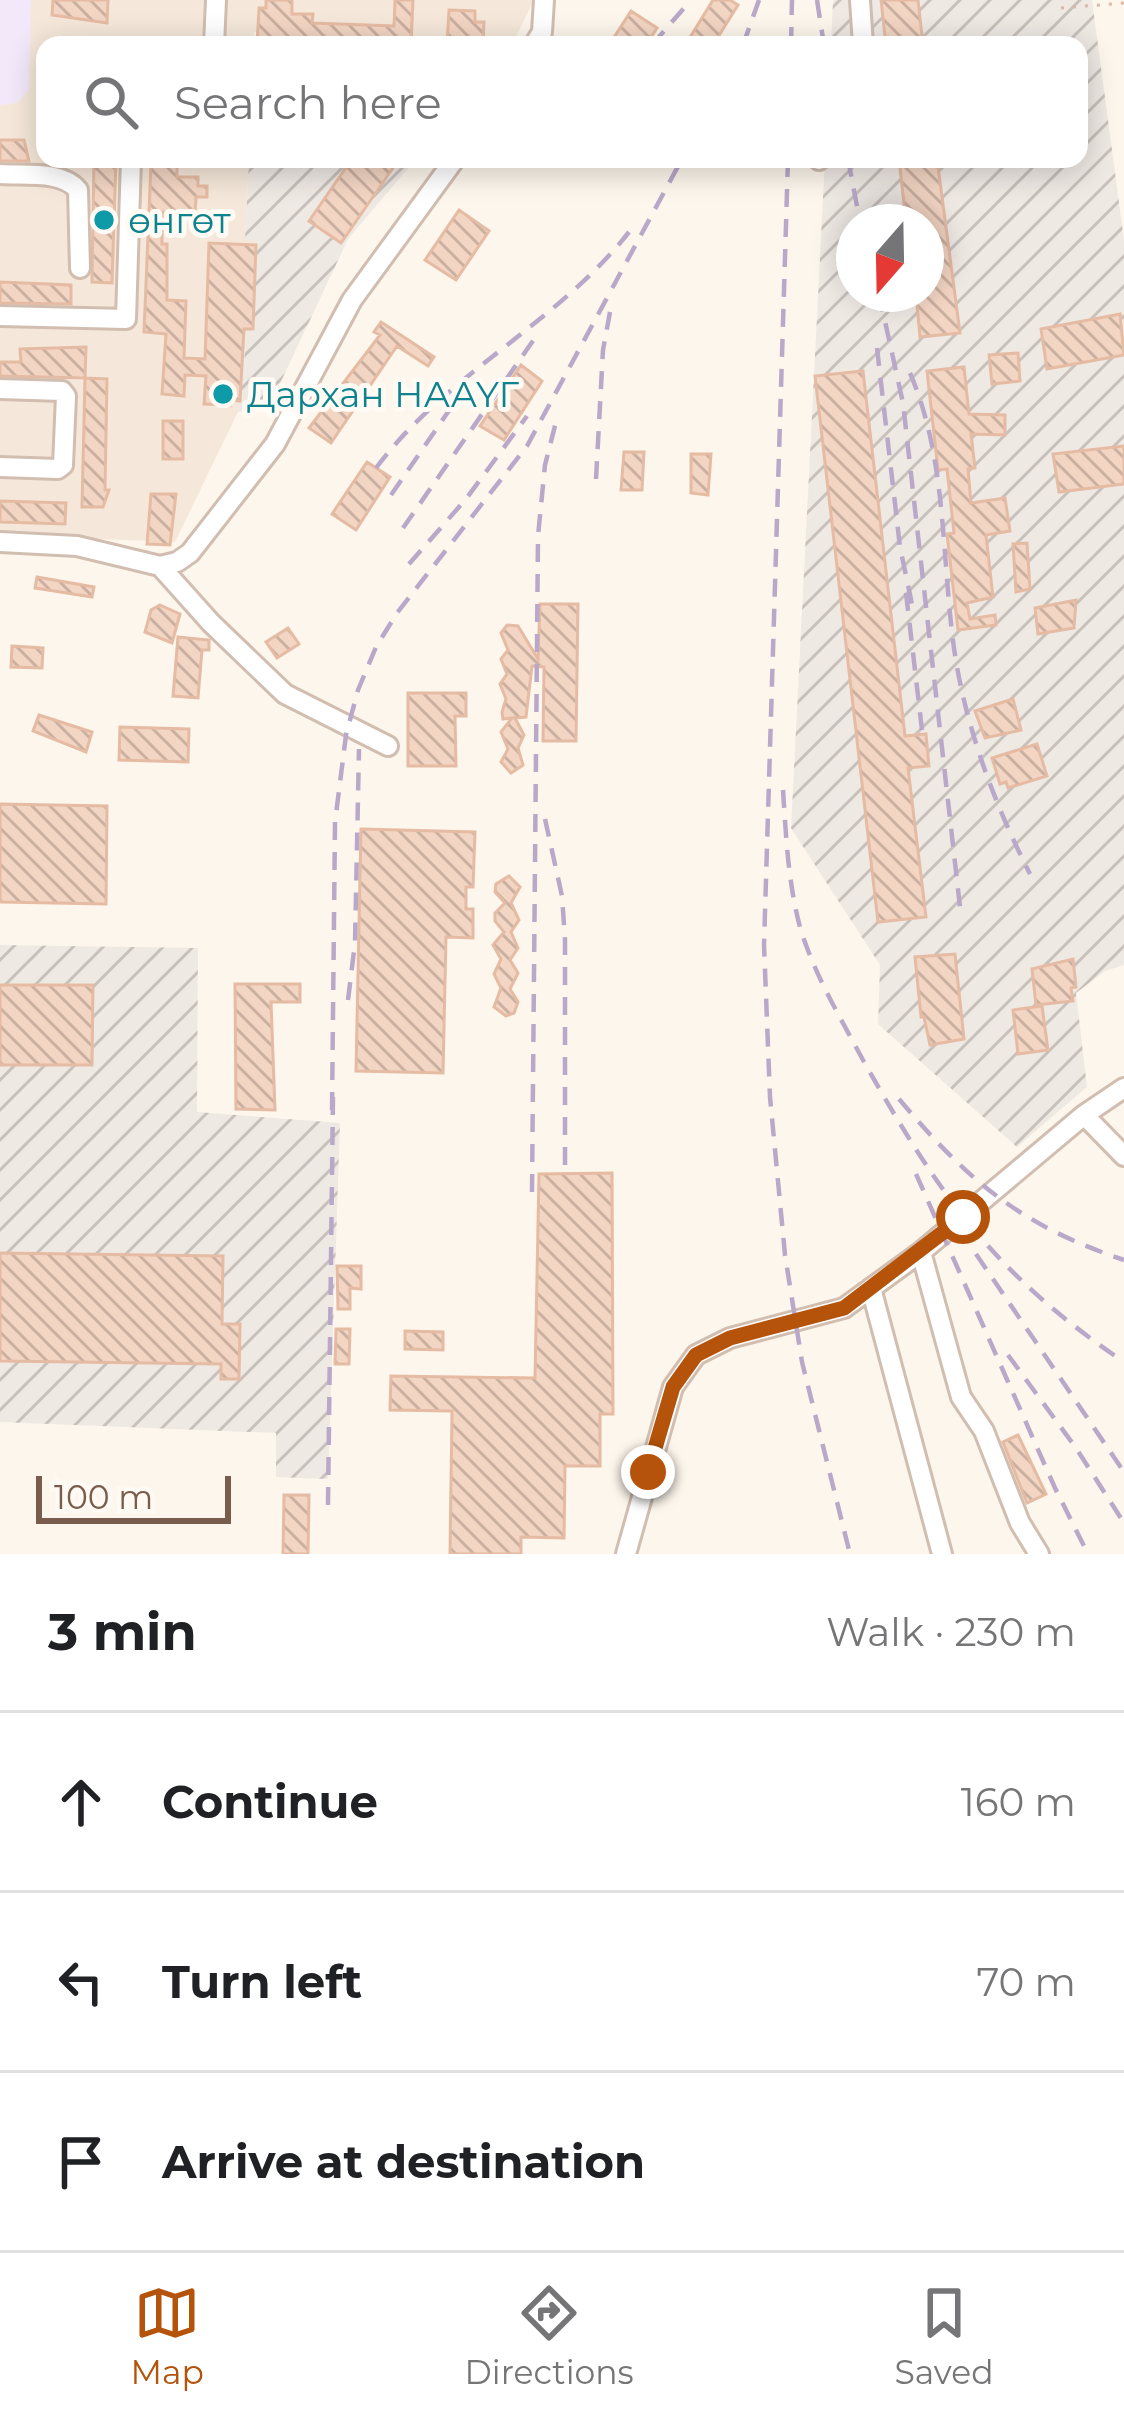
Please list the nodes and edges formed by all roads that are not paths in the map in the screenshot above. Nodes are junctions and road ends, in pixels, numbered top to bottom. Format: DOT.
graph roads {
  1 [pos="216,0"];
  2 [pos="544,0"];
  3 [pos="860,0"];
  4 [pos="214,36"];
  5 [pos="540,36"];
  6 [pos="862,36"];
  7 [pos="131,168"];
  8 [pos="448,168"];
  9 [pos="0,174"];
  10 [pos="80,268"];
  11 [pos="0,316"];
  12 [pos="0,389"];
  13 [pos="0,466"];
  14 [pos="0,542"];
  15 [pos="160,566"];
  16 [pos="388,746"];
  17 [pos="1124,1088"];
  18 [pos="1084,1115"];
  19 [pos="1124,1156"];
  20 [pos="921,1252"];
  21 [pos="872,1288"];
  22 [pos="626,1554"];
  23 [pos="942,1554"];
  24 [pos="1039,1554"];
  1 -- 4 [label="street"];
  2 -- 5 [label="street"];
  3 -- 6 [label="street"];
  7 -- 11 [label="street"];
  8 -- 15 [label="street"];
  9 -- 10 [label="street"];
  12 -- 13 [label="street"];
  14 -- 15 [label="street"];
  15 -- 16 [label="street"];
  17 -- 18 [label="street"];
  18 -- 19 [label="street"];
  18 -- 20 [label="street"];
  20 -- 21 [label="street"];
  20 -- 24 [label="street"];
  21 -- 22 [label="street"];
  21 -- 23 [label="street"];
}
